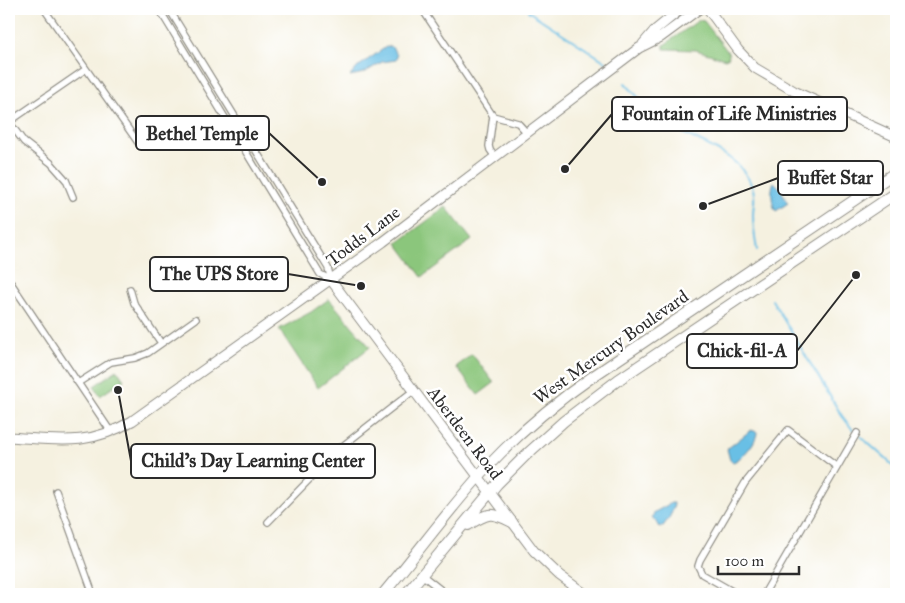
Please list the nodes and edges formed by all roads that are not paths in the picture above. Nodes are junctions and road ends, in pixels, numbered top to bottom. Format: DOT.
graph roads {
  1 [pos="44,9"];
  2 [pos="159,9"];
  3 [pos="169,9"];
  4 [pos="422,9"];
  5 [pos="681,9"];
  6 [pos="699,9"];
  7 [pos="708,9"];
  8 [pos="639,48"];
  9 [pos="86,69"];
  10 [pos="493,116"];
  11 [pos="9,122"];
  12 [pos="527,133"];
  13 [pos="896,137"];
  14 [pos="139,144"];
  15 [pos="495,157"];
  16 [pos="896,172"];
  17 [pos="896,194"];
  18 [pos="73,197"];
  19 [pos="9,280"];
  20 [pos="331,280"];
  21 [pos="130,290"];
  22 [pos="196,319"];
  23 [pos="161,343"];
  24 [pos="78,383"];
  25 [pos="413,391"];
  26 [pos="111,432"];
  27 [pos="857,433"];
  28 [pos="9,437"];
  29 [pos="837,467"];
  30 [pos="479,478"];
  31 [pos="56,491"];
  32 [pos="490,493"];
  33 [pos="268,522"];
  34 [pos="512,522"];
  35 [pos="460,529"];
  36 [pos="422,575"];
  37 [pos="727,592"];
  38 [pos="93,594"];
  39 [pos="383,594"];
  40 [pos="406,594"];
  41 [pos="446,594"];
  42 [pos="585,594"];
  43 [pos="737,594"];
  44 [pos="764,594"];
  1 -- 9 [label="street"];
  2 -- 20 [label="street"];
  3 -- 20 [label="street"];
  4 -- 10 [label="street"];
  5 -- 8 [label="main road, Todds Lane"];
  6 -- 8 [label="main road, Todds Lane"];
  7 -- 13 [label="main road"];
  8 -- 12 [label="main road, Todds Lane"];
  9 -- 11 [label="street"];
  9 -- 14 [label="street"];
  10 -- 12 [label="street"];
  10 -- 15 [label="street"];
  11 -- 18 [label="street"];
  12 -- 15 [label="main road, Todds Lane"];
  15 -- 20 [label="main road, Todds Lane"];
  16 -- 30 [label="highway, West Mercury Boulevard"];
  17 -- 32 [label="highway, West Mercury Boulevard"];
  19 -- 24 [label="street"];
  20 -- 25 [label="main road, Aberdeen Road"];
  20 -- 26 [label="main road, Todds Lane"];
  21 -- 23 [label="street"];
  22 -- 23 [label="street"];
  23 -- 24 [label="street"];
  24 -- 26 [label="street"];
  25 -- 30 [label="main road, Aberdeen Road"];
  25 -- 33 [label="street"];
  26 -- 28 [label="main road, Todds Lane"];
  27 -- 29 [label="street"];
  29 -- 37 [label="street"];
  29 -- 44 [label="street"];
  30 -- 32 [label="main road, Aberdeen Road"];
  30 -- 39 [label="highway, West Mercury Boulevard"];
  31 -- 38 [label="street"];
  32 -- 34 [label="main road, Aberdeen Road"];
  32 -- 35 [label="highway, West Mercury Boulevard"];
  34 -- 35 [label="highway"];
  34 -- 42 [label="main road, Aberdeen Road"];
  35 -- 36 [label="highway, West Mercury Boulevard"];
  36 -- 40 [label="highway, West Mercury Boulevard"];
  36 -- 41 [label="street"];
  37 -- 43 [label="street"];
}
